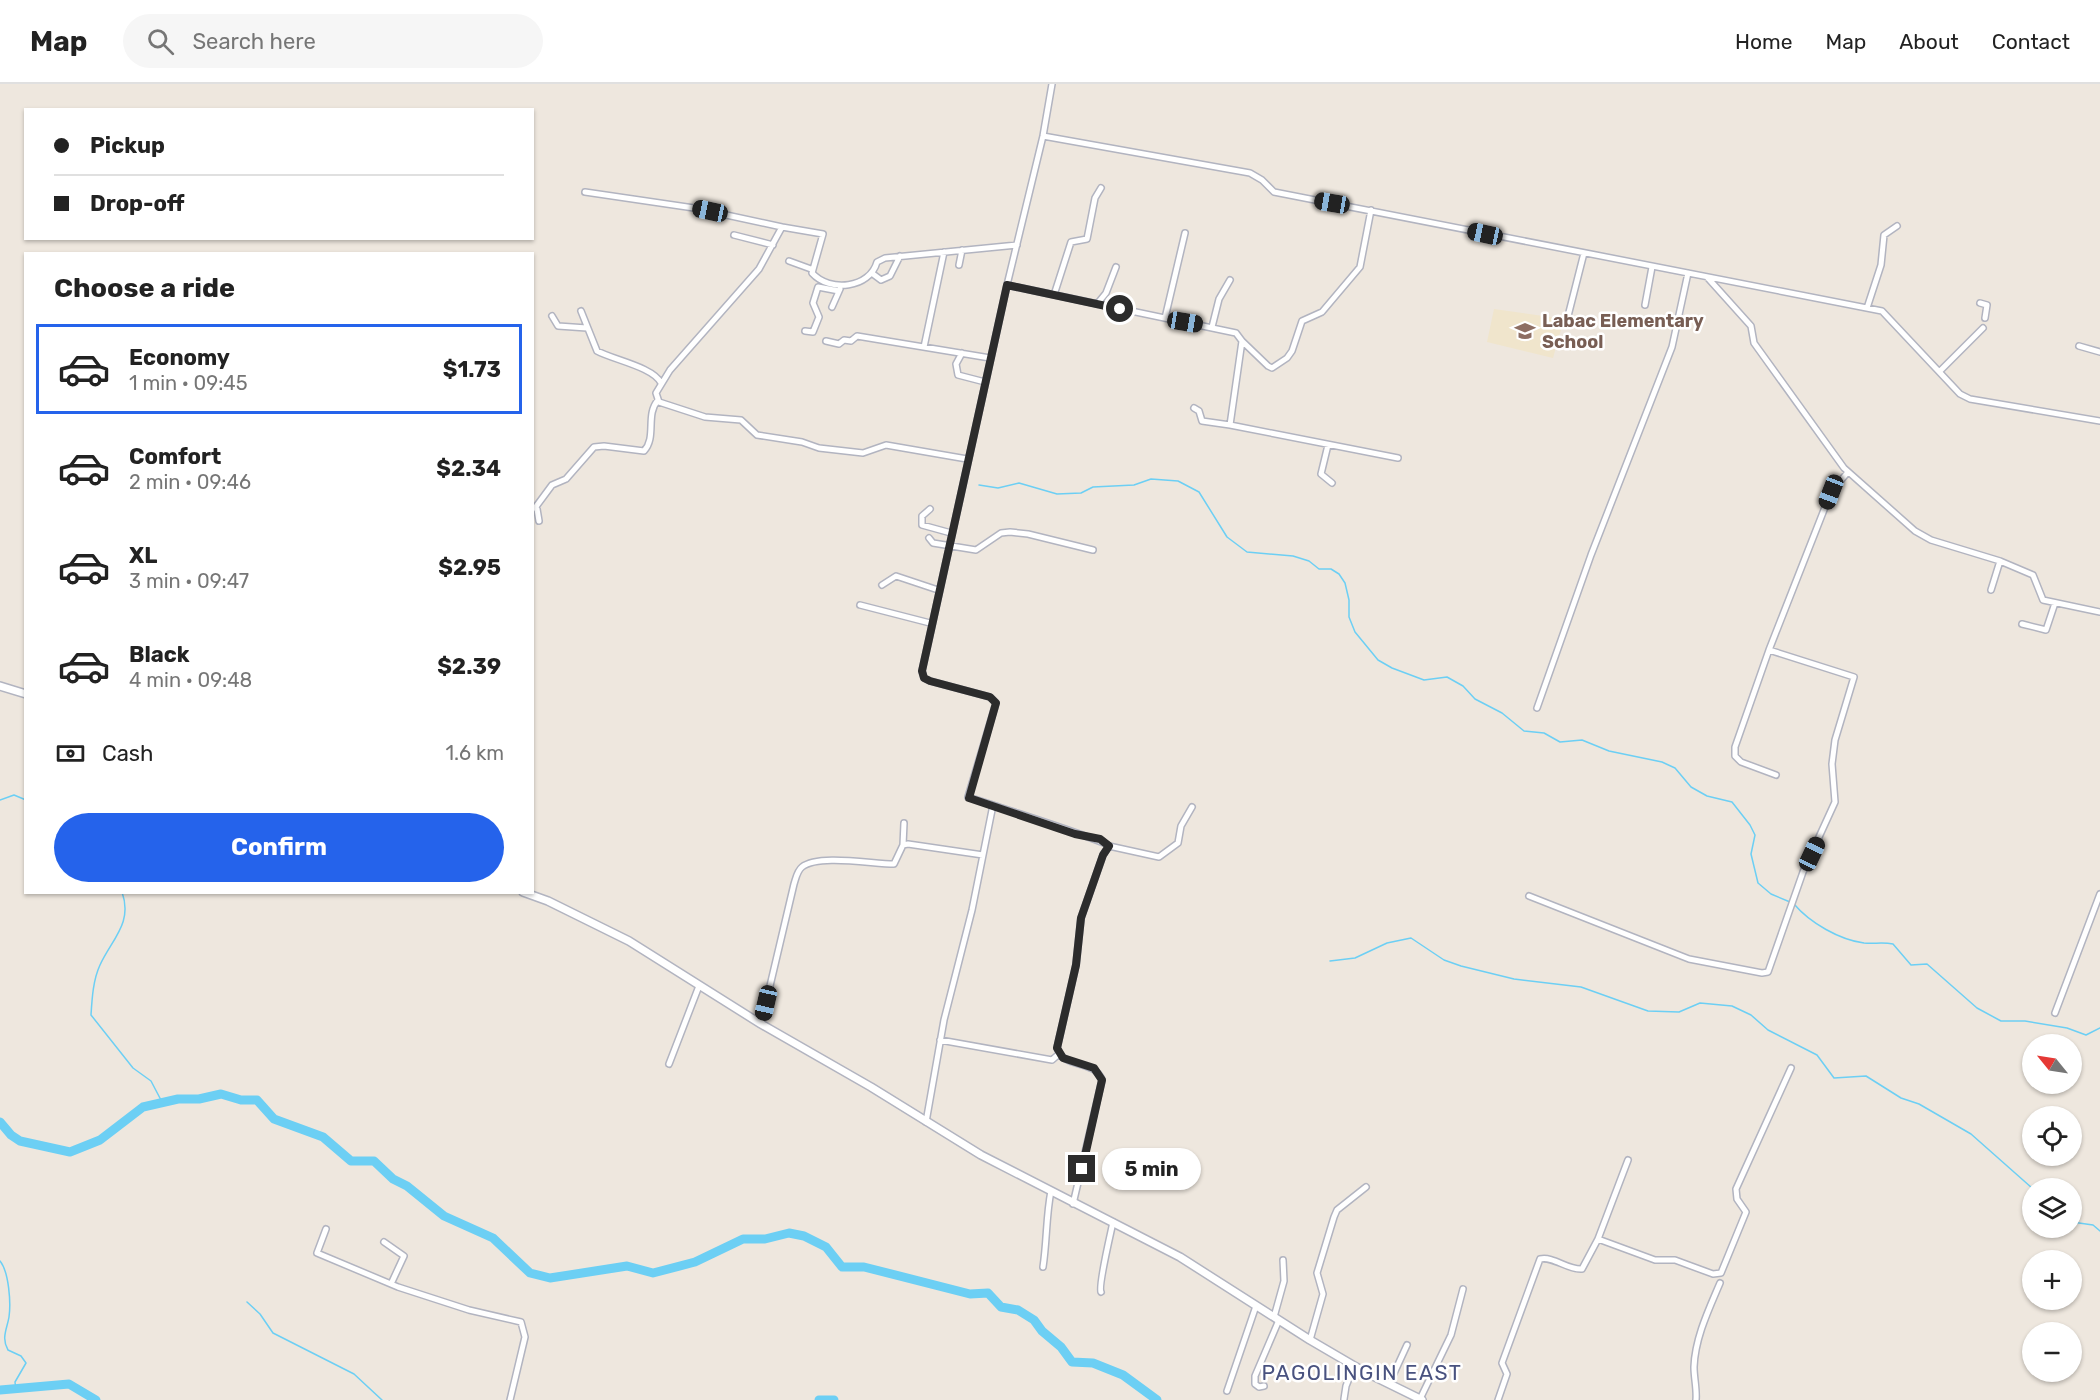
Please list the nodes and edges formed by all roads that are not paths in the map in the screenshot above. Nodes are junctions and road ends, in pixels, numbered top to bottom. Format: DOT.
graph roads {
  1 [pos="1052,84"];
  2 [pos="1043,136"];
  3 [pos="1101,188"];
  4 [pos="585,192"];
  5 [pos="1371,210"];
  6 [pos="1897,226"];
  7 [pos="782,227"];
  8 [pos="1185,233"];
  9 [pos="734,236"];
  10 [pos="773,245"];
  11 [pos="1017,245"];
  12 [pos="962,250"];
  13 [pos="944,252"];
  14 [pos="1584,253"];
  15 [pos="900,256"];
  16 [pos="789,261"];
  17 [pos="960,265"];
  18 [pos="1116,267"];
  19 [pos="1652,267"];
  20 [pos="811,270"];
  21 [pos="1688,273"];
  22 [pos="873,274"];
  23 [pos="1707,277"];
  24 [pos="1230,280"];
  25 [pos="1007,285"];
  26 [pos="840,288"];
  27 [pos="1054,295"];
  28 [pos="1869,300"];
  29 [pos="1980,303"];
  30 [pos="1097,304"];
  31 [pos="1645,305"];
  32 [pos="832,307"];
  33 [pos="1867,308"];
  34 [pos="582,311"];
  35 [pos="1882,311"];
  36 [pos="552,316"];
  37 [pos="1165,318"];
  38 [pos="1985,318"];
  39 [pos="1566,324"];
  40 [pos="1212,327"];
  41 [pos="587,328"];
  42 [pos="1983,328"];
  43 [pos="806,331"];
  44 [pos="826,340"];
  45 [pos="1242,341"];
  46 [pos="2079,346"];
  47 [pos="924,347"];
  48 [pos="2100,352"];
  49 [pos="962,353"];
  50 [pos="990,358"];
  51 [pos="1940,371"];
  52 [pos="984,382"];
  53 [pos="661,383"];
  54 [pos="658,400"];
  55 [pos="1194,408"];
  56 [pos="2100,421"];
  57 [pos="1230,425"];
  58 [pos="1328,446"];
  59 [pos="1398,458"];
  60 [pos="967,459"];
  61 [pos="1848,472"];
  62 [pos="1332,483"];
  63 [pos="534,508"];
  64 [pos="930,508"];
  65 [pos="539,521"];
  66 [pos="948,532"];
  67 [pos="929,538"];
  68 [pos="947,546"];
  69 [pos="1093,550"];
  70 [pos="2000,561"];
  71 [pos="882,585"];
  72 [pos="938,590"];
  73 [pos="1991,590"];
  74 [pos="2055,603"];
  75 [pos="860,605"];
  76 [pos="2100,612"];
  77 [pos="930,623"];
  78 [pos="2022,624"];
  79 [pos="1769,650"];
  80 [pos="0,687"];
  81 [pos="24,693"];
  82 [pos="1537,708"];
  83 [pos="1776,775"];
  84 [pos="993,804"];
  85 [pos="1192,807"];
  86 [pos="904,823"];
  87 [pos="903,845"];
  88 [pos="1109,846"];
  89 [pos="983,855"];
  90 [pos="529,894"];
  91 [pos="2100,894"];
  92 [pos="1529,896"];
  93 [pos="699,986"];
  94 [pos="2055,1013"];
  95 [pos="761,1024"];
  96 [pos="940,1040"];
  97 [pos="1059,1054"];
  98 [pos="669,1064"];
  99 [pos="1791,1068"];
  100 [pos="926,1122"];
  101 [pos="1628,1160"];
  102 [pos="1366,1187"];
  103 [pos="1051,1191"];
  104 [pos="1073,1204"];
  105 [pos="1113,1221"];
  106 [pos="326,1229"];
  107 [pos="1598,1239"];
  108 [pos="384,1242"];
  109 [pos="1283,1260"];
  110 [pos="1043,1267"];
  111 [pos="1720,1283"];
  112 [pos="391,1284"];
  113 [pos="1463,1289"];
  114 [pos="1101,1292"];
  115 [pos="1256,1306"];
  116 [pos="1277,1319"];
  117 [pos="1310,1340"];
  118 [pos="1407,1345"];
  119 [pos="1354,1366"];
  120 [pos="1389,1384"];
  121 [pos="1264,1386"];
  122 [pos="1227,1391"];
  123 [pos="1344,1399"];
  124 [pos="510,1400"];
  125 [pos="1421,1400"];
  126 [pos="1498,1400"];
  127 [pos="1696,1400"];
  1 -- 2 [label="street"];
  2 -- 5 [label="street"];
  2 -- 11 [label="street"];
  3 -- 27 [label="street"];
  4 -- 7 [label="street"];
  5 -- 14 [label="street"];
  5 -- 45 [label="street"];
  6 -- 28 [label="street"];
  7 -- 10 [label="street"];
  7 -- 20 [label="street"];
  8 -- 37 [label="street"];
  9 -- 10 [label="street"];
  10 -- 53 [label="street"];
  11 -- 12 [label="street"];
  11 -- 25 [label="street"];
  12 -- 13 [label="street"];
  12 -- 17 [label="street"];
  13 -- 15 [label="street"];
  13 -- 47 [label="street"];
  14 -- 19 [label="street"];
  14 -- 39 [label="street"];
  15 -- 22 [label="street"];
  15 -- 22 [label="street"];
  16 -- 20 [label="street"];
  18 -- 30 [label="street"];
  19 -- 21 [label="street"];
  19 -- 31 [label="street"];
  20 -- 26 [label="street"];
  21 -- 23 [label="street"];
  21 -- 82 [label="street"];
  22 -- 26 [label="street"];
  23 -- 33 [label="street"];
  23 -- 61 [label="street"];
  24 -- 40 [label="street"];
  25 -- 27 [label="street"];
  25 -- 50 [label="street"];
  26 -- 32 [label="street"];
  26 -- 43 [label="street"];
  27 -- 30 [label="street"];
  28 -- 33 [label="street"];
  28 -- 35 [label="street"];
  29 -- 38 [label="street"];
  30 -- 37 [label="street"];
  33 -- 35 [label="street"];
  34 -- 41 [label="street"];
  35 -- 51 [label="street"];
  36 -- 41 [label="street"];
  37 -- 40 [label="street"];
  40 -- 45 [label="street"];
  41 -- 53 [label="street"];
  42 -- 51 [label="street"];
  44 -- 47 [label="street"];
  45 -- 57 [label="street"];
  46 -- 48 [label="street"];
  47 -- 49 [label="street"];
  49 -- 50 [label="street"];
  49 -- 52 [label="street"];
  50 -- 52 [label="street"];
  51 -- 56 [label="street"];
  52 -- 60 [label="street"];
  53 -- 54 [label="street"];
  54 -- 60 [label="street"];
  54 -- 63 [label="street"];
  55 -- 57 [label="street"];
  57 -- 58 [label="street"];
  58 -- 59 [label="street"];
  58 -- 62 [label="street"];
  60 -- 66 [label="street"];
  61 -- 70 [label="street"];
  61 -- 79 [label="street"];
  63 -- 65 [label="street"];
  64 -- 66 [label="street"];
  66 -- 68 [label="street"];
  67 -- 68 [label="street"];
  68 -- 69 [label="street"];
  68 -- 72 [label="street"];
  70 -- 73 [label="street"];
  70 -- 74 [label="street"];
  71 -- 72 [label="street"];
  72 -- 77 [label="street"];
  74 -- 76 [label="street"];
  74 -- 78 [label="street"];
  75 -- 77 [label="street"];
  77 -- 84 [label="street"];
  79 -- 83 [label="street"];
  79 -- 92 [label="street"];
  80 -- 81 [label="street"];
  84 -- 88 [label="street"];
  84 -- 89 [label="street"];
  85 -- 88 [label="street"];
  86 -- 87 [label="street"];
  87 -- 89 [label="street"];
  87 -- 95 [label="street"];
  88 -- 97 [label="street"];
  89 -- 96 [label="street"];
  90 -- 93 [label="street"];
  91 -- 94 [label="street"];
  93 -- 95 [label="street"];
  93 -- 98 [label="street"];
  95 -- 100 [label="street"];
  96 -- 97 [label="street"];
  96 -- 100 [label="street"];
  97 -- 104 [label="street"];
  99 -- 107 [label="street"];
  100 -- 103 [label="street"];
  101 -- 107 [label="street"];
  102 -- 117 [label="street"];
  103 -- 104 [label="street"];
  103 -- 110 [label="street"];
  104 -- 105 [label="street"];
  105 -- 114 [label="street"];
  105 -- 115 [label="street"];
  106 -- 112 [label="street"];
  107 -- 126 [label="street"];
  108 -- 112 [label="street"];
  109 -- 116 [label="street"];
  111 -- 127 [label="street"];
  112 -- 124 [label="street"];
  113 -- 125 [label="street"];
  115 -- 116 [label="street"];
  115 -- 122 [label="street"];
  116 -- 117 [label="street"];
  116 -- 121 [label="street"];
  117 -- 119 [label="street"];
  118 -- 120 [label="street"];
  119 -- 120 [label="street"];
  119 -- 123 [label="street"];
  120 -- 125 [label="street"];
}
